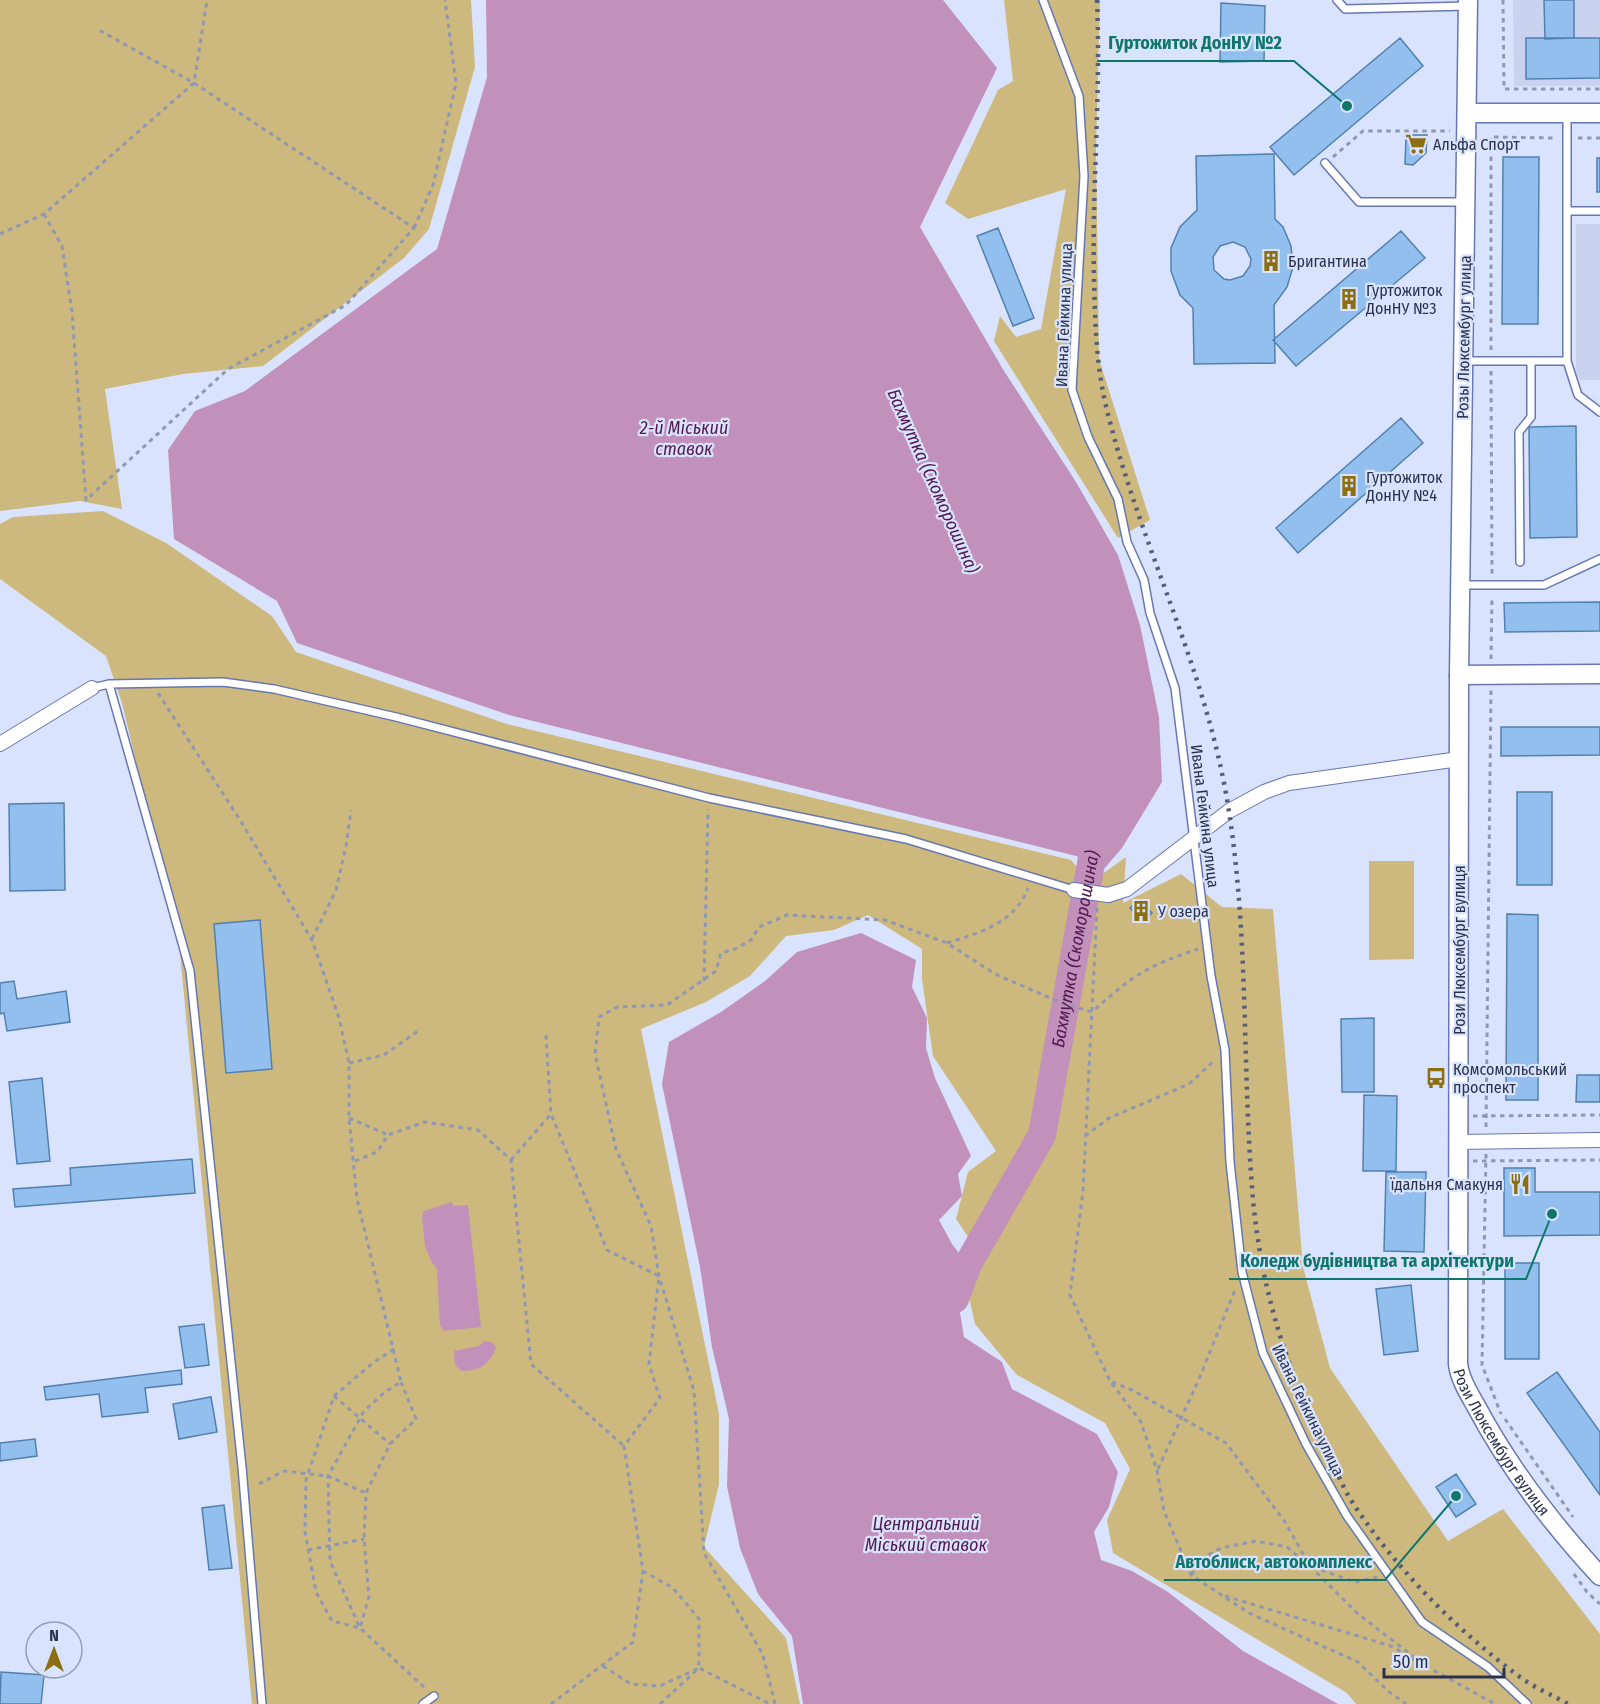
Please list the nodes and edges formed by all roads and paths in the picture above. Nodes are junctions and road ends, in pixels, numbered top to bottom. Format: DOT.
graph roads {
  1 [pos="207,0"];
  2 [pos="444,0"];
  3 [pos="1043,0"];
  4 [pos="1337,0"];
  5 [pos="1503,0"];
  6 [pos="1468,3"];
  7 [pos="99,30"];
  8 [pos="194,83"];
  9 [pos="1600,89"];
  10 [pos="1467,113"];
  11 [pos="1567,113"];
  12 [pos="1600,113"];
  13 [pos="1450,130"];
  14 [pos="1567,138"];
  15 [pos="1600,138"];
  16 [pos="1325,163"];
  17 [pos="1466,202"];
  18 [pos="1567,212"];
  19 [pos="1600,212"];
  20 [pos="44,214"];
  21 [pos="414,228"];
  22 [pos="0,234"];
  23 [pos="1464,361"];
  24 [pos="1491,361"];
  25 [pos="1530,361"];
  26 [pos="1567,361"];
  27 [pos="1600,412"];
  28 [pos="1600,559"];
  29 [pos="1520,562"];
  30 [pos="1461,585"];
  31 [pos="1492,585"];
  32 [pos="1491,674"];
  33 [pos="1600,674"];
  34 [pos="1459,675"];
  35 [pos="152,683"];
  36 [pos="109,684"];
  37 [pos="92,688"];
  38 [pos="0,744"];
  39 [pos="1460,759"];
  40 [pos="709,798"];
  41 [pos="351,810"];
  42 [pos="1195,835"];
  43 [pos="1035,878"];
  44 [pos="1074,890"];
  45 [pos="1098,894"];
  46 [pos="312,940"];
  47 [pos="946,943"];
  48 [pos="1208,946"];
  49 [pos="704,981"];
  50 [pos="1092,1012"];
  51 [pos="418,1031"];
  52 [pos="546,1035"];
  53 [pos="1225,1050"];
  54 [pos="349,1063"];
  55 [pos="551,1114"];
  56 [pos="1486,1115"];
  57 [pos="1600,1115"];
  58 [pos="1458,1116"];
  59 [pos="349,1118"];
  60 [pos="388,1135"];
  61 [pos="1085,1136"];
  62 [pos="1600,1140"];
  63 [pos="1486,1141"];
  64 [pos="1458,1142"];
  65 [pos="511,1160"];
  66 [pos="1600,1160"];
  67 [pos="1458,1161"];
  68 [pos="1486,1161"];
  69 [pos="355,1162"];
  70 [pos="1242,1272"];
  71 [pos="659,1276"];
  72 [pos="394,1349"];
  73 [pos="1110,1381"];
  74 [pos="401,1382"];
  75 [pos="334,1396"];
  76 [pos="1180,1416"];
  77 [pos="360,1418"];
  78 [pos="390,1444"];
  79 [pos="624,1446"];
  80 [pos="1157,1470"];
  81 [pos="308,1475"];
  82 [pos="328,1476"];
  83 [pos="259,1484"];
  84 [pos="366,1493"];
  85 [pos="1574,1518"];
  86 [pos="364,1539"];
  87 [pos="330,1546"];
  88 [pos="308,1550"];
  89 [pos="1310,1566"];
  90 [pos="643,1571"];
  91 [pos="1191,1575"];
  92 [pos="1389,1575"];
  93 [pos="1600,1576"];
  94 [pos="1222,1595"];
  95 [pos="360,1628"];
  96 [pos="603,1665"];
  97 [pos="1427,1667"];
  98 [pos="699,1668"];
  99 [pos="434,1696"];
  100 [pos="262,1704"];
  101 [pos="423,1704"];
  102 [pos="551,1704"];
  103 [pos="660,1704"];
  104 [pos="772,1704"];
  105 [pos="1406,1704"];
  106 [pos="1495,1704"];
  107 [pos="1527,1704"];
  1 -- 8 [label="path"];
  2 -- 21 [label="path"];
  3 -- 42 [label="lane, Ивана Гейкина улица"];
  4 -- 6 [label="lane"];
  5 -- 9 [label="path"];
  6 -- 10 [label="street, Розы Люксембург улица"];
  7 -- 8 [label="path"];
  8 -- 20 [label="path"];
  8 -- 21 [label="path"];
  10 -- 11 [label="street"];
  10 -- 17 [label="street, Розы Люксембург улица"];
  11 -- 12 [label="street"];
  11 -- 14 [label="lane"];
  13 -- 16 [label="path"];
  14 -- 15 [label="path"];
  14 -- 18 [label="lane"];
  14 -- 24 [label="path"];
  16 -- 17 [label="lane"];
  17 -- 23 [label="street, Розы Люксембург улица"];
  18 -- 19 [label="lane"];
  18 -- 26 [label="lane"];
  20 -- 21 [label="path"];
  20 -- 22 [label="path"];
  23 -- 24 [label="lane"];
  23 -- 30 [label="street, Розы Люксембург улица"];
  24 -- 25 [label="lane"];
  24 -- 31 [label="path"];
  25 -- 26 [label="lane"];
  25 -- 29 [label="lane"];
  26 -- 27 [label="lane"];
  28 -- 31 [label="lane"];
  30 -- 31 [label="lane"];
  30 -- 34 [label="street, Розы Люксембург улица"];
  31 -- 32 [label="path"];
  32 -- 33 [label="street"];
  32 -- 34 [label="street"];
  32 -- 56 [label="path"];
  34 -- 39 [label="street, Рози Люксембург вулиця"];
  35 -- 36 [label="lane"];
  35 -- 40 [label="lane"];
  35 -- 46 [label="path"];
  36 -- 37 [label="lane"];
  36 -- 100 [label="lane"];
  37 -- 38 [label="street"];
  39 -- 42 [label="street"];
  39 -- 58 [label="street, Рози Люксембург вулиця"];
  40 -- 43 [label="lane"];
  40 -- 49 [label="path"];
  41 -- 46 [label="path"];
  42 -- 45 [label="street"];
  42 -- 48 [label="lane, Ивана Гейкина улица"];
  43 -- 44 [label="lane"];
  43 -- 47 [label="path"];
  44 -- 45 [label="street"];
  45 -- 50 [label="path"];
  46 -- 54 [label="path"];
  47 -- 49 [label="path"];
  47 -- 50 [label="path"];
  48 -- 50 [label="path"];
  48 -- 53 [label="lane, Ивана Гейкина улица"];
  49 -- 71 [label="path"];
  50 -- 61 [label="path"];
  51 -- 54 [label="path"];
  52 -- 55 [label="path"];
  53 -- 61 [label="path"];
  53 -- 70 [label="lane, Ивана Гейкина улица"];
  54 -- 59 [label="path"];
  55 -- 65 [label="path"];
  55 -- 71 [label="path"];
  56 -- 57 [label="path"];
  56 -- 58 [label="path"];
  56 -- 63 [label="path"];
  58 -- 64 [label="street, Рози Люксембург вулиця"];
  59 -- 60 [label="path"];
  59 -- 69 [label="path"];
  60 -- 65 [label="path"];
  60 -- 69 [label="path"];
  61 -- 73 [label="path"];
  62 -- 63 [label="street"];
  63 -- 64 [label="street"];
  63 -- 68 [label="path"];
  64 -- 67 [label="street, Рози Люксембург вулиця"];
  65 -- 79 [label="path"];
  66 -- 68 [label="path"];
  67 -- 68 [label="path"];
  67 -- 93 [label="street, Рози Люксембург вулиця"];
  68 -- 85 [label="path"];
  69 -- 72 [label="path"];
  70 -- 76 [label="path"];
  70 -- 92 [label="lane, Ивана Гейкина улица"];
  71 -- 79 [label="path"];
  71 -- 104 [label="path"];
  72 -- 74 [label="path"];
  72 -- 75 [label="path"];
  73 -- 76 [label="path"];
  73 -- 80 [label="path"];
  74 -- 77 [label="path"];
  74 -- 78 [label="path"];
  75 -- 77 [label="path"];
  75 -- 81 [label="path"];
  76 -- 80 [label="path"];
  76 -- 89 [label="path"];
  77 -- 78 [label="path"];
  77 -- 82 [label="path"];
  78 -- 84 [label="path"];
  79 -- 90 [label="path"];
  80 -- 91 [label="path"];
  81 -- 82 [label="path"];
  81 -- 83 [label="path"];
  81 -- 88 [label="path"];
  82 -- 84 [label="path"];
  82 -- 87 [label="path"];
  84 -- 86 [label="path"];
  86 -- 87 [label="path"];
  86 -- 95 [label="path"];
  87 -- 88 [label="path"];
  87 -- 95 [label="path"];
  88 -- 95 [label="path"];
  89 -- 91 [label="path"];
  89 -- 92 [label="path"];
  89 -- 97 [label="path"];
  90 -- 96 [label="path"];
  90 -- 98 [label="path"];
  91 -- 94 [label="path"];
  92 -- 107 [label="lane, Ивана Гейкина улица"];
  94 -- 97 [label="path"];
  94 -- 105 [label="path"];
  95 -- 99 [label="path"];
  96 -- 98 [label="path"];
  96 -- 102 [label="path"];
  97 -- 106 [label="path"];
  98 -- 103 [label="path"];
  98 -- 104 [label="path"];
  99 -- 101 [label="lane"];
}
